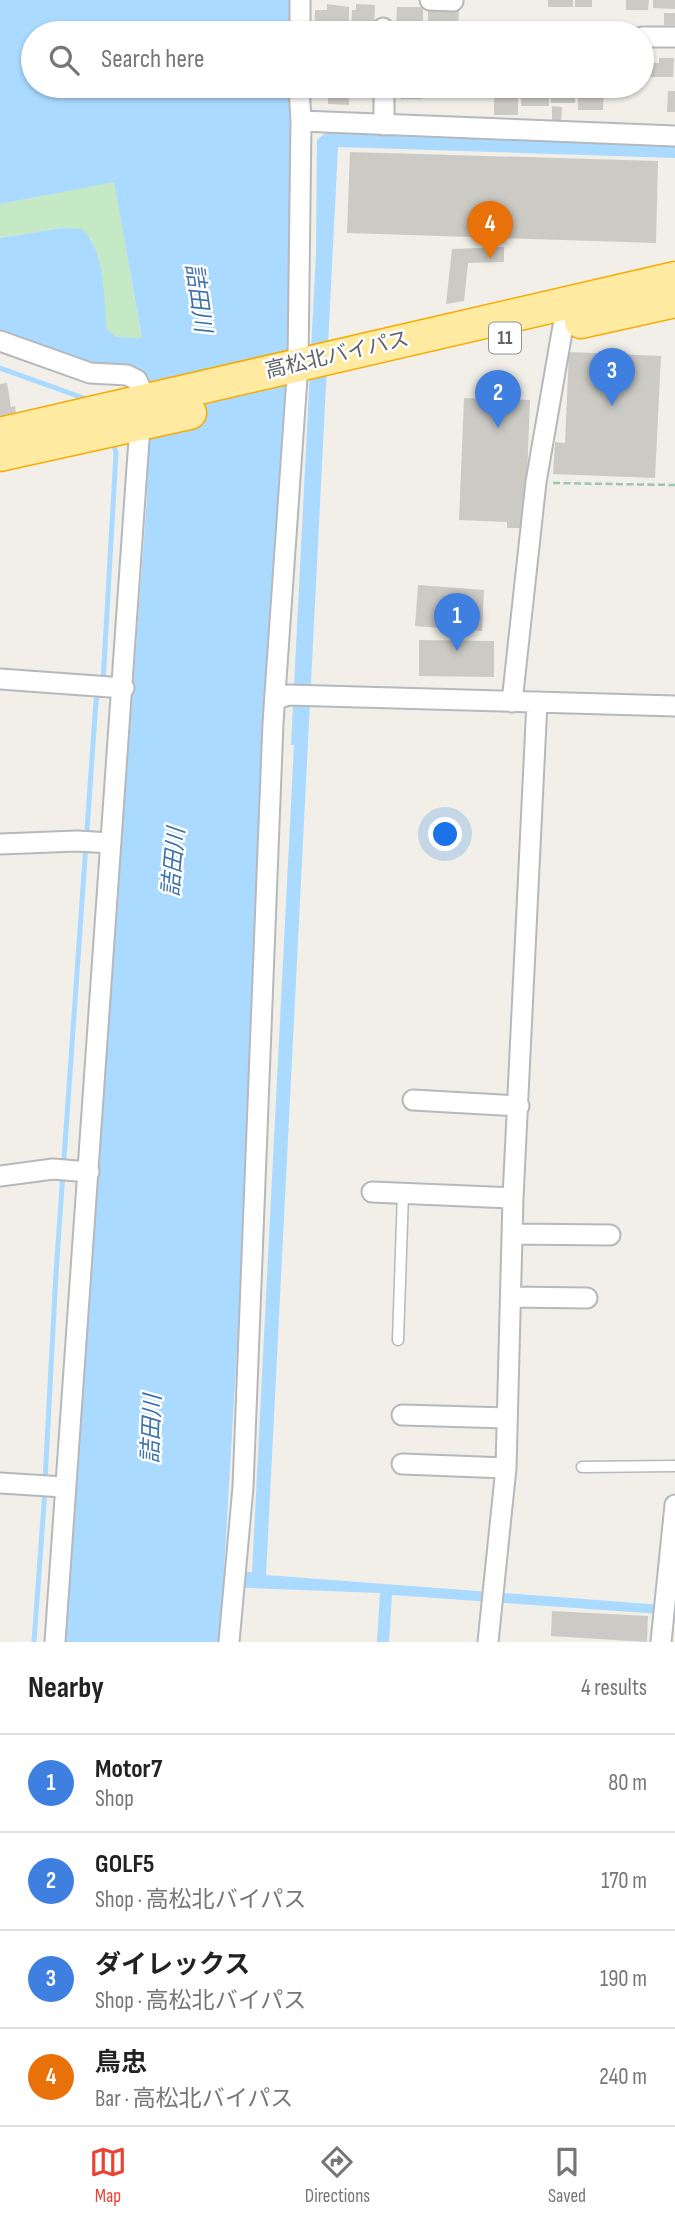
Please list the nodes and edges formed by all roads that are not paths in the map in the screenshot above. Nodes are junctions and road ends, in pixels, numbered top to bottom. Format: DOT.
graph roads {
  1 [pos="300,0"];
  2 [pos="430,0"];
  3 [pos="453,1"];
  4 [pos="300,21"];
  5 [pos="654,37"];
  6 [pos="675,37"];
  7 [pos="300,98"];
  8 [pos="384,98"];
  9 [pos="301,121"];
  10 [pos="384,125"];
  11 [pos="675,136"];
  12 [pos="675,278"];
  13 [pos="675,301"];
  14 [pos="563,326"];
  15 [pos="0,341"];
  16 [pos="336,365"];
  17 [pos="297,374"];
  18 [pos="142,414"];
  19 [pos="0,434"];
  20 [pos="48,435"];
  21 [pos="0,455"];
  22 [pos="0,679"];
  23 [pos="118,688"];
  24 [pos="281,698"];
  25 [pos="512,702"];
  26 [pos="537,702"];
  27 [pos="675,706"];
  28 [pos="104,843"];
  29 [pos="0,844"];
  30 [pos="0,859"];
  31 [pos="413,1100"];
  32 [pos="519,1106"];
  33 [pos="72,1170"];
  34 [pos="0,1176"];
  35 [pos="372,1192"];
  36 [pos="402,1193"];
  37 [pos="513,1198"];
  38 [pos="513,1234"];
  39 [pos="610,1235"];
  40 [pos="511,1297"];
  41 [pos="587,1298"];
  42 [pos="398,1340"];
  43 [pos="402,1415"];
  44 [pos="507,1418"];
  45 [pos="402,1464"];
  46 [pos="582,1466"];
  47 [pos="675,1466"];
  48 [pos="506,1468"];
  49 [pos="0,1483"];
  50 [pos="64,1487"];
  51 [pos="675,1505"];
  52 [pos="55,1642"];
  53 [pos="229,1642"];
  54 [pos="488,1642"];
  55 [pos="661,1642"];
  1 -- 4 [label="street"];
  2 -- 3 [label="street"];
  5 -- 6 [label="street"];
  7 -- 9 [label="street"];
  8 -- 10 [label="street"];
  9 -- 10 [label="street"];
  9 -- 17 [label="street"];
  10 -- 11 [label="street"];
  12 -- 16 [label="highway, 高松北バイパス / 11"];
  13 -- 14 [label="highway, 高松北バイパス / 11"];
  14 -- 16 [label="highway, 高松北バイパス / 11"];
  14 -- 25 [label="street"];
  15 -- 18 [label="street"];
  16 -- 17 [label="highway, 高松北バイパス / 11"];
  17 -- 18 [label="highway, 高松北バイパス / 11"];
  17 -- 24 [label="street"];
  18 -- 20 [label="highway, 高松北バイパス / 11"];
  18 -- 23 [label="street"];
  19 -- 20 [label="highway, 高松北バイパス / 11"];
  20 -- 21 [label="highway, 高松北バイパス / 11"];
  22 -- 23 [label="street"];
  23 -- 28 [label="street"];
  24 -- 25 [label="street"];
  24 -- 53 [label="street"];
  25 -- 26 [label="street"];
  26 -- 27 [label="street"];
  26 -- 32 [label="street"];
  28 -- 29 [label="street"];
  28 -- 33 [label="street"];
  29 -- 30 [label="street"];
  31 -- 32 [label="street"];
  32 -- 37 [label="street"];
  33 -- 34 [label="street"];
  33 -- 50 [label="street"];
  35 -- 36 [label="street"];
  36 -- 37 [label="street"];
  36 -- 42 [label="lane"];
  37 -- 38 [label="street"];
  38 -- 39 [label="street"];
  38 -- 40 [label="street"];
  40 -- 41 [label="street"];
  40 -- 44 [label="street"];
  43 -- 44 [label="street"];
  44 -- 48 [label="street"];
  45 -- 48 [label="street"];
  46 -- 47 [label="lane"];
  48 -- 54 [label="street"];
  49 -- 50 [label="street"];
  50 -- 52 [label="street"];
  51 -- 55 [label="street"];
}
